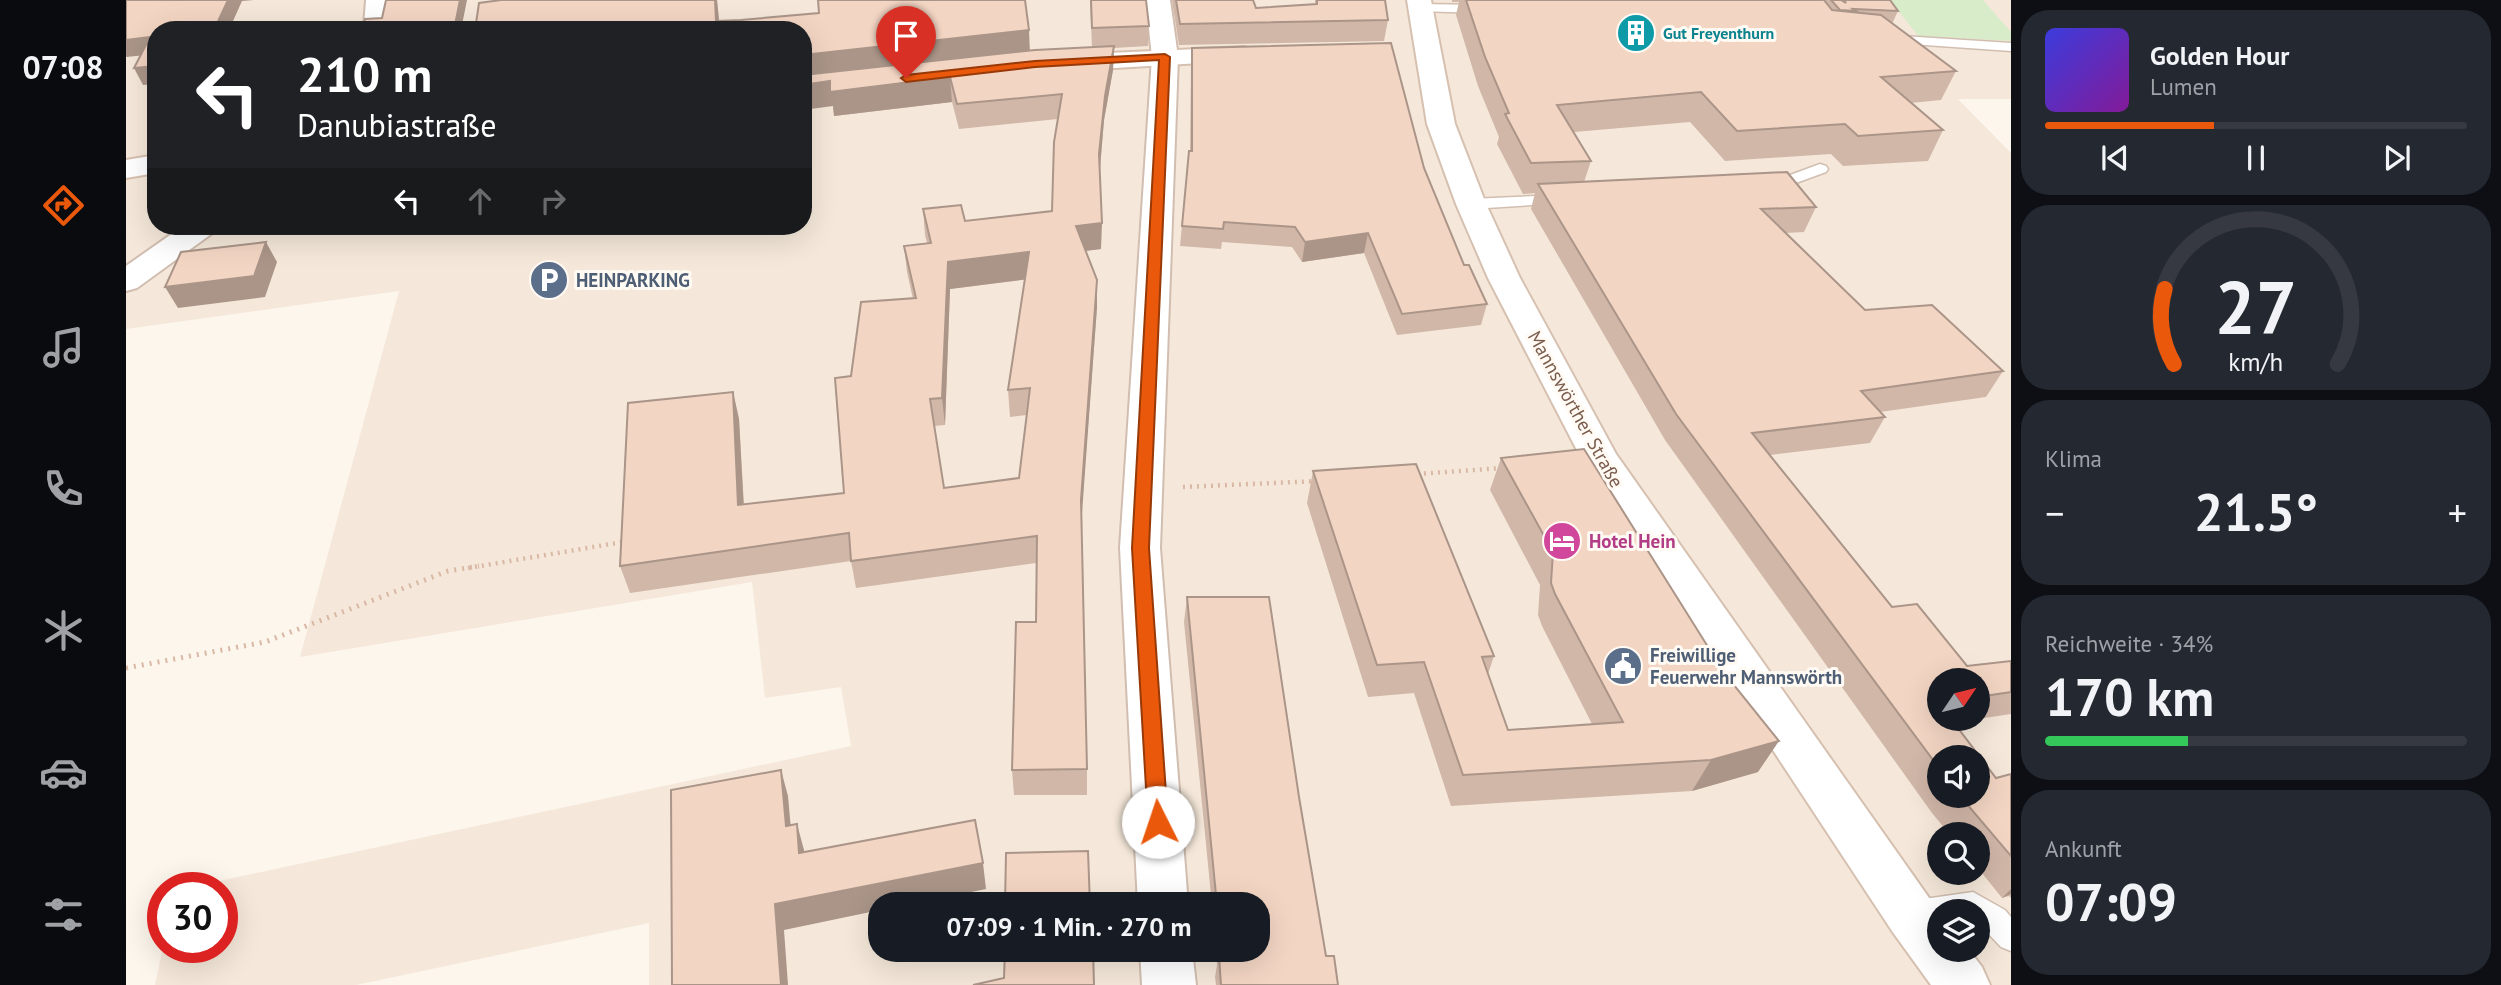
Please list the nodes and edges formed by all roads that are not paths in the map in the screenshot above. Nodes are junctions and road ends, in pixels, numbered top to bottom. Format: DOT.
graph roads {
  1 [pos="378,0"];
  2 [pos="1158,0"];
  3 [pos="1420,4"];
  4 [pos="1503,9"];
  5 [pos="376,21"];
  6 [pos="1875,38"];
  7 [pos="2011,47"];
  8 [pos="1270,54"];
  9 [pos="1165,57"];
  10 [pos="1035,64"];
  11 [pos="147,166"];
  12 [pos="126,169"];
  13 [pos="1820,169"];
  14 [pos="1750,191"];
  15 [pos="1576,199"];
  16 [pos="1471,204"];
  17 [pos="190,235"];
  18 [pos="126,281"];
  19 [pos="1162,892"];
  20 [pos="1910,914"];
  21 [pos="2011,937"];
  22 [pos="1167,962"];
  23 [pos="1168,985"];
  24 [pos="1963,985"];
  1 -- 5 [label="street"];
  2 -- 9 [label="street"];
  3 -- 4 [label="lane"];
  3 -- 16 [label="street, Mannswörther Straße"];
  6 -- 7 [label="lane"];
  8 -- 9 [label="street"];
  9 -- 10 [label="street"];
  9 -- 19 [label="street"];
  11 -- 12 [label="street"];
  13 -- 14 [label="lane"];
  15 -- 16 [label="lane"];
  16 -- 20 [label="street, Mannswörther Straße"];
  17 -- 18 [label="street"];
  20 -- 21 [label="lane"];
  20 -- 24 [label="street, Mannswörther Straße"];
  22 -- 23 [label="street"];
}
